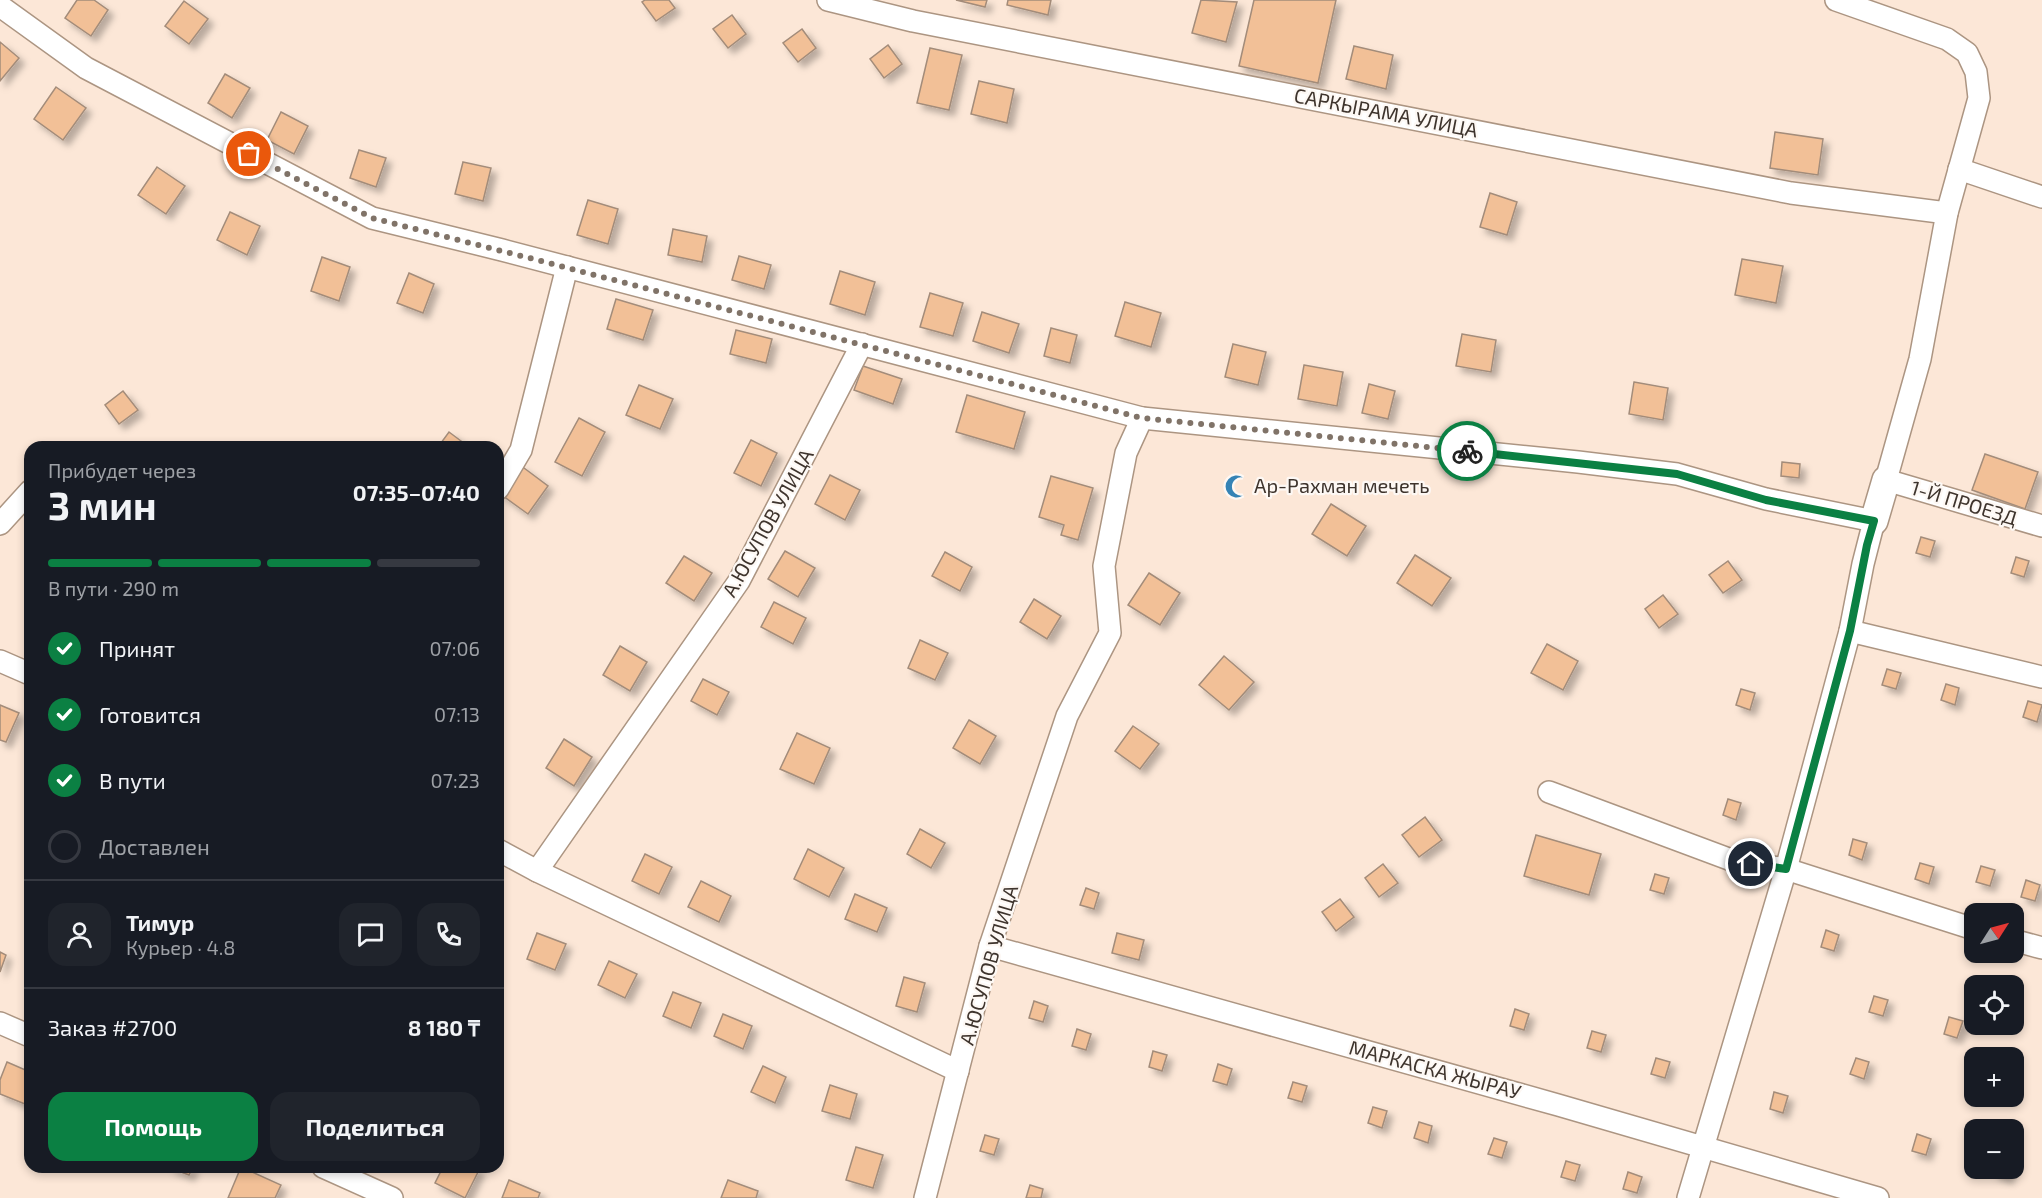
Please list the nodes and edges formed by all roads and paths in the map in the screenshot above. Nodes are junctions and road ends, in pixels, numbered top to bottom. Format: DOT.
graph roads {
  1 [pos="828,0"];
  2 [pos="1836,0"];
  3 [pos="0,6"];
  4 [pos="1959,169"];
  5 [pos="2042,197"];
  6 [pos="1947,213"];
  7 [pos="567,267"];
  8 [pos="862,344"];
  9 [pos="1142,418"];
  10 [pos="504,478"];
  11 [pos="1886,480"];
  12 [pos="24,497"];
  13 [pos="1874,521"];
  14 [pos="0,524"];
  15 [pos="2042,526"];
  16 [pos="1850,631"];
  17 [pos="0,661"];
  18 [pos="24,671"];
  19 [pos="2042,677"];
  20 [pos="1549,792"];
  21 [pos="504,853"];
  22 [pos="1786,869"];
  23 [pos="537,871"];
  24 [pos="1964,926"];
  25 [pos="2024,943"];
  26 [pos="990,946"];
  27 [pos="2042,948"];
  28 [pos="0,1023"];
  29 [pos="24,1033"];
  30 [pos="958,1071"];
  31 [pos="1703,1148"];
  32 [pos="336,1173"];
  33 [pos="392,1198"];
  34 [pos="925,1198"];
  35 [pos="1689,1198"];
  36 [pos="1878,1198"];
  1 -- 6 [label="street, САРКЫРАМА УЛИЦА"];
  2 -- 4 [label="street"];
  3 -- 7 [label="street"];
  4 -- 5 [label="street"];
  4 -- 6 [label="street"];
  6 -- 11 [label="street"];
  7 -- 8 [label="street"];
  7 -- 10 [label="street"];
  8 -- 9 [label="street"];
  8 -- 23 [label="street, А.ЮСУПОВ УЛИЦА"];
  9 -- 13 [label="street"];
  9 -- 26 [label="street, А.ЮСУПОВ УЛИЦА"];
  11 -- 13 [label="street"];
  11 -- 15 [label="street, 1-Й ПРОЕЗД"];
  12 -- 14 [label="street"];
  13 -- 16 [label="street"];
  16 -- 19 [label="street"];
  16 -- 22 [label="street"];
  17 -- 18 [label="street"];
  20 -- 22 [label="street"];
  21 -- 23 [label="street, А.ЮСУПОВ УЛИЦА"];
  22 -- 24 [label="street"];
  22 -- 31 [label="street"];
  23 -- 30 [label="street, А.ЮСУПОВ УЛИЦА"];
  25 -- 27 [label="street"];
  26 -- 30 [label="street, А.ЮСУПОВ УЛИЦА"];
  26 -- 31 [label="street, МАРКАСКА ЖЫРАУ"];
  28 -- 29 [label="street"];
  30 -- 34 [label="street"];
  31 -- 35 [label="street"];
  31 -- 36 [label="street, МАРКАСКА ЖЫРАУ"];
  32 -- 33 [label="street"];
}
